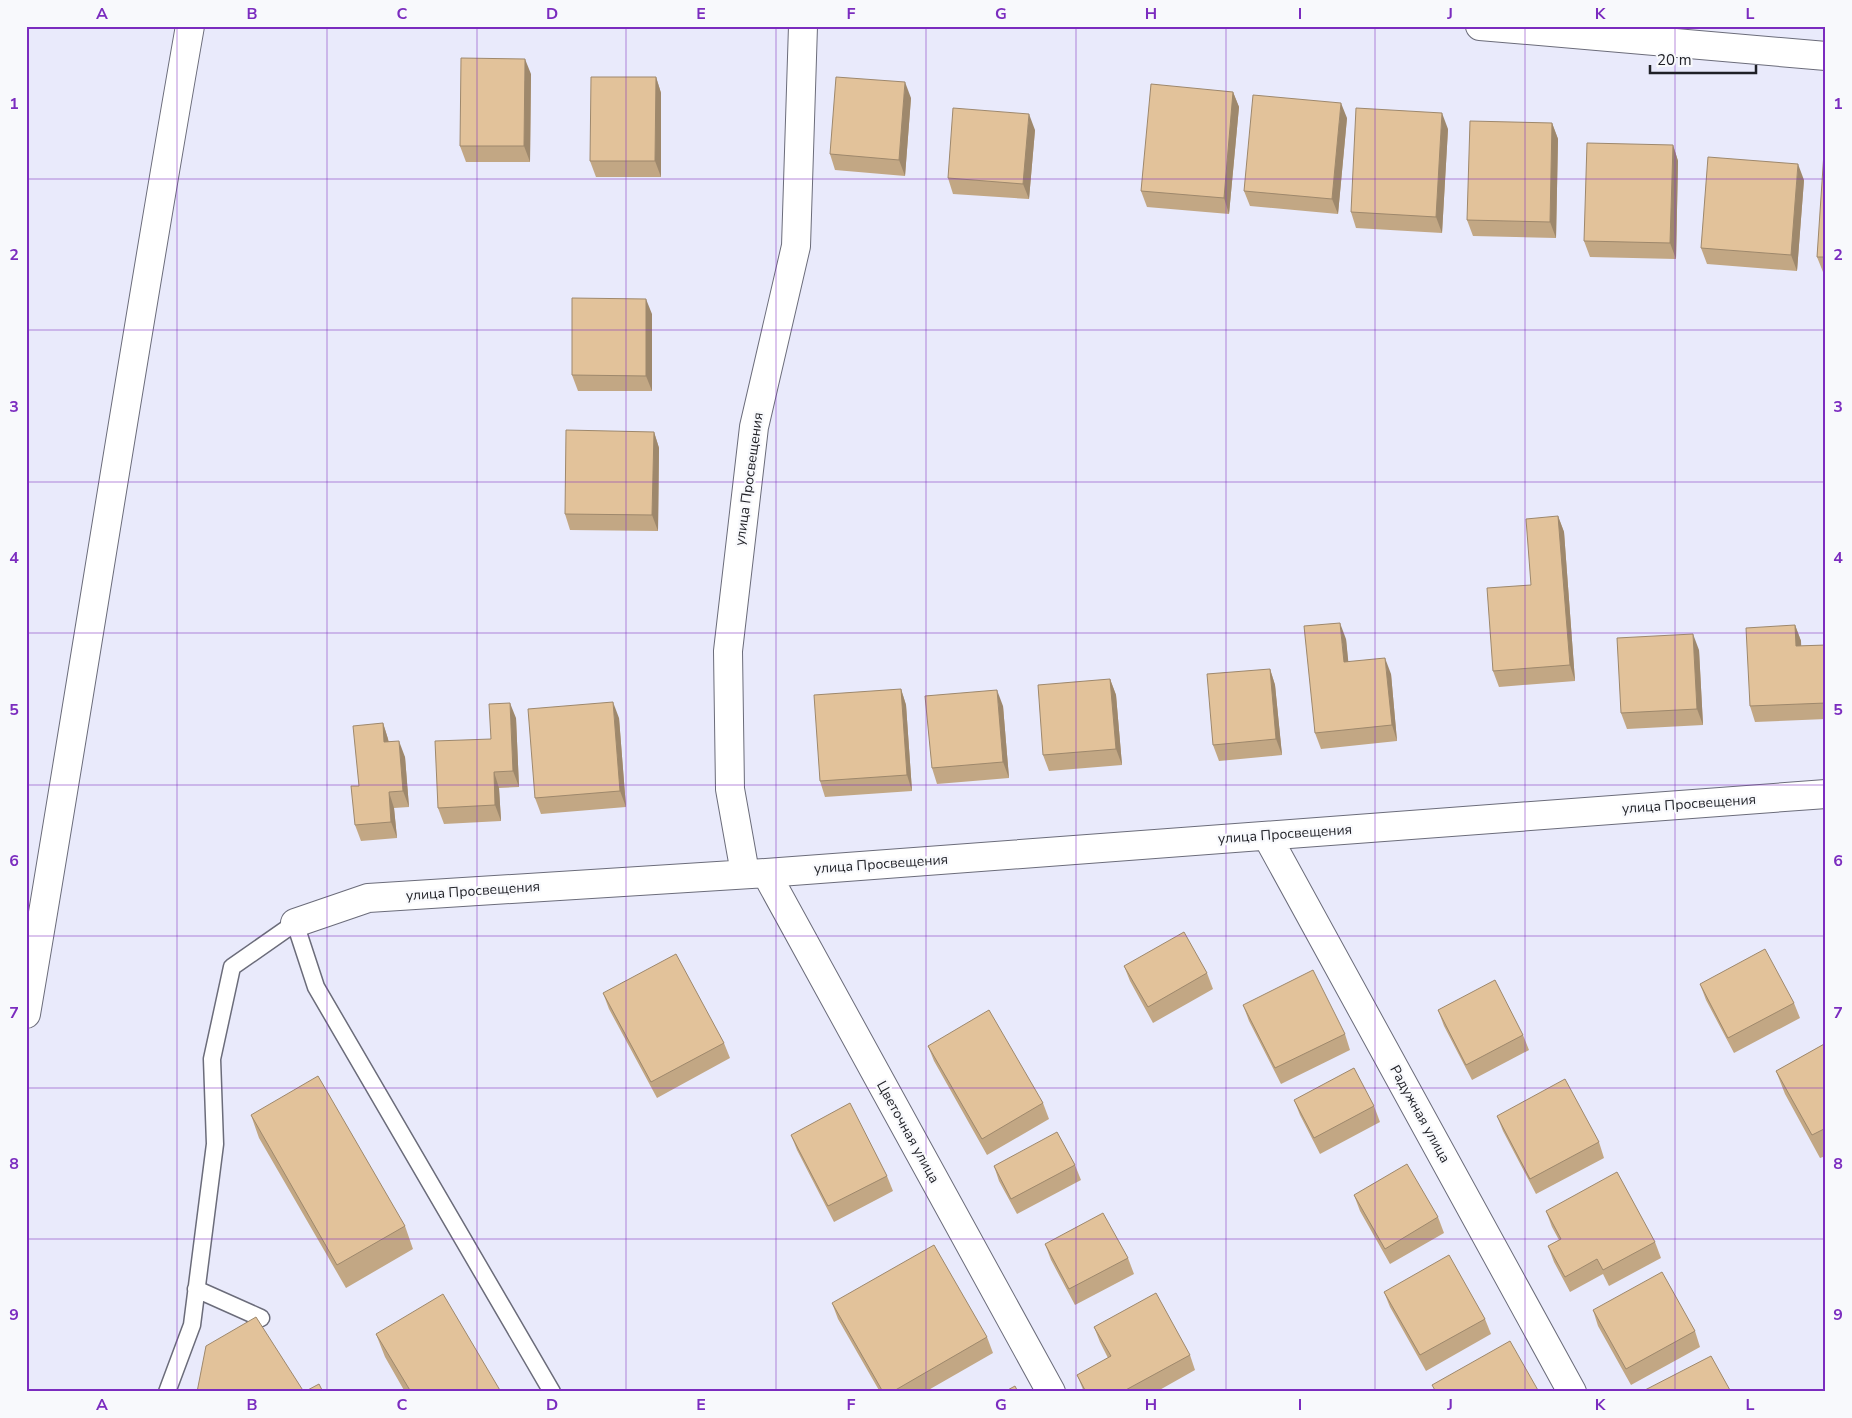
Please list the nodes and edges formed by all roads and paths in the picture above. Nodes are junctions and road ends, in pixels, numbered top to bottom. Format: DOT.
graph roads {
  1 [pos="190,26"];
  2 [pos="803,26"];
  3 [pos="1480,26"];
  4 [pos="1594,31"];
  5 [pos="1826,56"];
  6 [pos="1826,794"];
  7 [pos="1268,836"];
  8 [pos="755,873"];
  9 [pos="295,923"];
  10 [pos="26,1014"];
  11 [pos="196,1289"];
  12 [pos="260,1318"];
  13 [pos="167,1392"];
  14 [pos="552,1392"];
  15 [pos="1051,1392"];
  16 [pos="1572,1392"];
  1 -- 10 [label="street"];
  2 -- 8 [label="street, улица Просвещения"];
  3 -- 4 [label="street"];
  4 -- 5 [label="street"];
  6 -- 7 [label="street, улица Просвещения"];
  7 -- 8 [label="street, улица Просвещения"];
  7 -- 16 [label="street, Радужная улица"];
  8 -- 9 [label="street, улица Просвещения"];
  8 -- 15 [label="street, Цветочная улица"];
  9 -- 11 [label="lane"];
  9 -- 14 [label="lane"];
  11 -- 12 [label="lane"];
  11 -- 13 [label="lane"];
}
